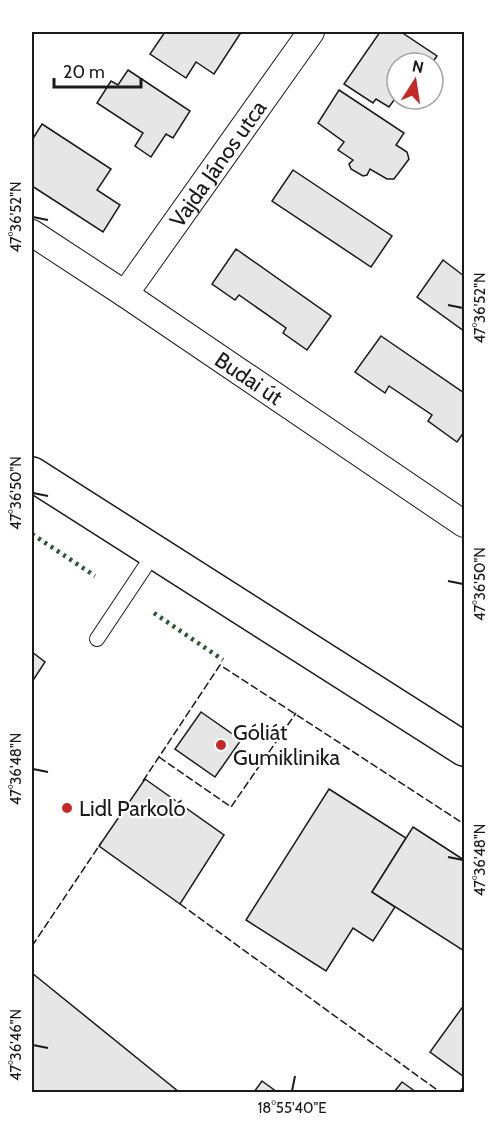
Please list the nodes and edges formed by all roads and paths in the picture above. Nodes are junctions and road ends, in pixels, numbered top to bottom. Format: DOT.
graph roads {
  1 [pos="311,32"];
  2 [pos="32,233"];
  3 [pos="125,294"];
  4 [pos="32,474"];
  5 [pos="465,524"];
  6 [pos="155,552"];
  7 [pos="97,639"];
  8 [pos="465,749"];
  1 -- 3 [label="street, Vajda János utca"];
  2 -- 3 [label="street, Budai út"];
  3 -- 5 [label="street, Budai út"];
  4 -- 6 [label="main road"];
  6 -- 7 [label="lane"];
  6 -- 8 [label="main road"];
}
